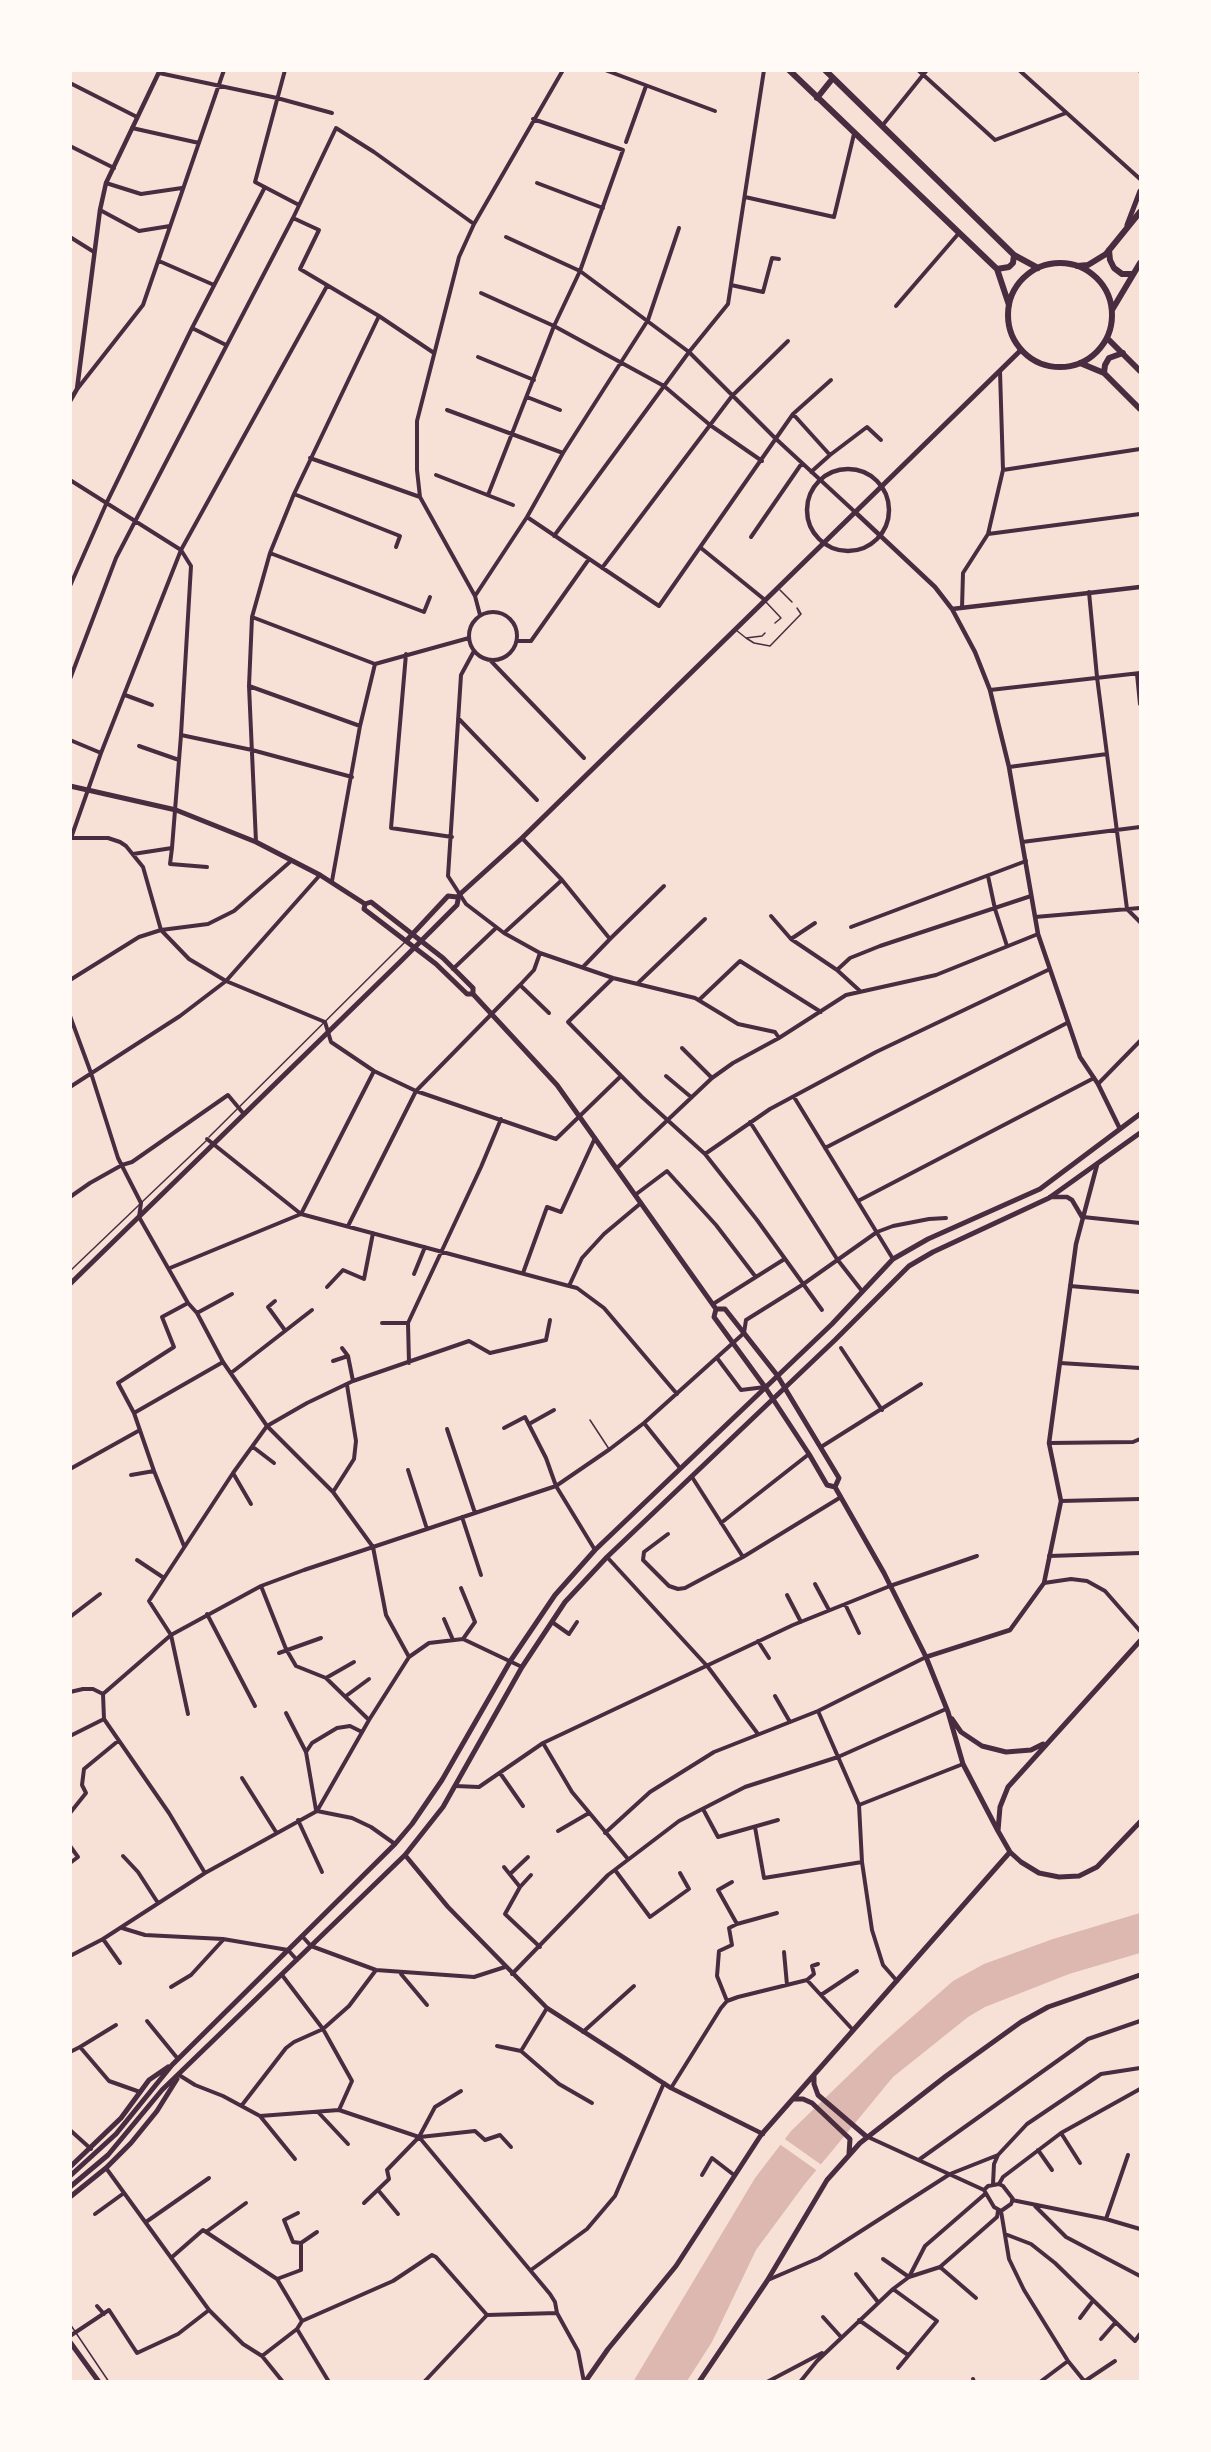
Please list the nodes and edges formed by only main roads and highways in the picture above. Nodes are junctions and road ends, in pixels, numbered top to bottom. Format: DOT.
graph roads {
  1 [pos="789,70"];
  2 [pos="825,70"];
  3 [pos="834,78"];
  4 [pos="817,98"];
  5 [pos="1140,190"];
  6 [pos="1140,212"];
  7 [pos="1126,229"];
  8 [pos="1109,249"];
  9 [pos="1014,255"];
  10 [pos="1140,263"];
  11 [pos="1077,266"];
  12 [pos="1038,268"];
  13 [pos="997,269"];
  14 [pos="1133,274"];
  15 [pos="1009,305"];
  16 [pos="1112,310"];
  17 [pos="1107,338"];
  18 [pos="1021,350"];
  19 [pos="1123,353"];
  20 [pos="1080,363"];
  21 [pos="1140,371"];
  22 [pos="1104,373"];
  23 [pos="1140,409"];
  24 [pos="70,786"];
  25 [pos="458,896"];
  26 [pos="365,904"];
  27 [pos="412,934"];
  28 [pos="406,941"];
  29 [pos="421,941"];
  30 [pos="415,948"];
  31 [pos="473,994"];
  32 [pos="1140,1114"];
  33 [pos="1120,1129"];
  34 [pos="1140,1133"];
  35 [pos="1128,1142"];
  36 [pos="1011,1202"];
  37 [pos="1016,1213"];
  38 [pos="70,1284"];
  39 [pos="714,1306"];
  40 [pos="777,1376"];
  41 [pos="765,1387"];
  42 [pos="785,1388"];
  43 [pos="773,1399"];
  44 [pos="836,1487"];
  45 [pos="1140,1641"];
  46 [pos="947,1711"];
  47 [pos="1046,1743"];
  48 [pos="1140,1822"];
  49 [pos="998,1831"];
  50 [pos="1010,1852"];
  51 [pos="1140,1975"];
  52 [pos="172,2065"];
  53 [pos="179,2075"];
  54 [pos="814,2077"];
  55 [pos="794,2099"];
  56 [pos="867,2137"];
  57 [pos="849,2155"];
  58 [pos="70,2167"];
  59 [pos="70,2176"];
  60 [pos="70,2187"];
  61 [pos="70,2197"];
  62 [pos="70,2342"];
  63 [pos="99,2382"];
  64 [pos="584,2382"];
  65 [pos="699,2382"];
  1 -- 4 [label="main road"];
  2 -- 3 [label="main road"];
  3 -- 4 [label="main road"];
  3 -- 9 [label="main road"];
  4 -- 13 [label="main road"];
  5 -- 7 [label="main road"];
  6 -- 7 [label="main road"];
  7 -- 8 [label="main road"];
  8 -- 11 [label="main road"];
  8 -- 14 [label="main road"];
  9 -- 12 [label="main road"];
  9 -- 13 [label="main road"];
  10 -- 14 [label="main road"];
  11 -- 12 [label="main road"];
  11 -- 16 [label="main road"];
  12 -- 15 [label="main road"];
  13 -- 15 [label="main road"];
  14 -- 16 [label="main road"];
  15 -- 18 [label="main road"];
  16 -- 17 [label="main road"];
  17 -- 19 [label="main road"];
  17 -- 20 [label="main road"];
  18 -- 20 [label="main road"];
  18 -- 25 [label="main road"];
  19 -- 21 [label="main road"];
  19 -- 22 [label="main road"];
  20 -- 22 [label="main road"];
  22 -- 23 [label="main road"];
  24 -- 26 [label="main road"];
  25 -- 27 [label="main road"];
  25 -- 29 [label="main road"];
  26 -- 27 [label="main road"];
  26 -- 28 [label="main road"];
  27 -- 28 [label="main road"];
  27 -- 29 [label="main road"];
  28 -- 30 [label="main road"];
  29 -- 30 [label="main road"];
  29 -- 31 [label="main road"];
  30 -- 31 [label="main road"];
  30 -- 38 [label="main road"];
  31 -- 39 [label="main road"];
  32 -- 33 [label="main road"];
  33 -- 35 [label="main road"];
  33 -- 36 [label="main road"];
  34 -- 35 [label="main road"];
  35 -- 37 [label="main road"];
  36 -- 37 [label="main road"];
  36 -- 40 [label="main road"];
  37 -- 42 [label="main road"];
  39 -- 40 [label="main road"];
  39 -- 41 [label="main road"];
  40 -- 41 [label="main road"];
  40 -- 42 [label="main road"];
  41 -- 43 [label="main road"];
  41 -- 52 [label="main road"];
  42 -- 43 [label="main road"];
  42 -- 44 [label="main road"];
  43 -- 44 [label="main road"];
  43 -- 53 [label="main road"];
  44 -- 46 [label="main road"];
  45 -- 47 [label="main road"];
  46 -- 47 [label="main road"];
  46 -- 49 [label="main road"];
  47 -- 49 [label="main road"];
  48 -- 50 [label="main road"];
  49 -- 50 [label="main road"];
  50 -- 54 [label="main road"];
  51 -- 56 [label="main road"];
  52 -- 58 [label="main road"];
  52 -- 59 [label="main road"];
  53 -- 60 [label="main road"];
  53 -- 61 [label="main road"];
  54 -- 55 [label="main road"];
  54 -- 56 [label="main road"];
  55 -- 57 [label="main road"];
  55 -- 64 [label="main road"];
  56 -- 57 [label="main road"];
  57 -- 65 [label="main road"];
  62 -- 63 [label="main road"];
}
